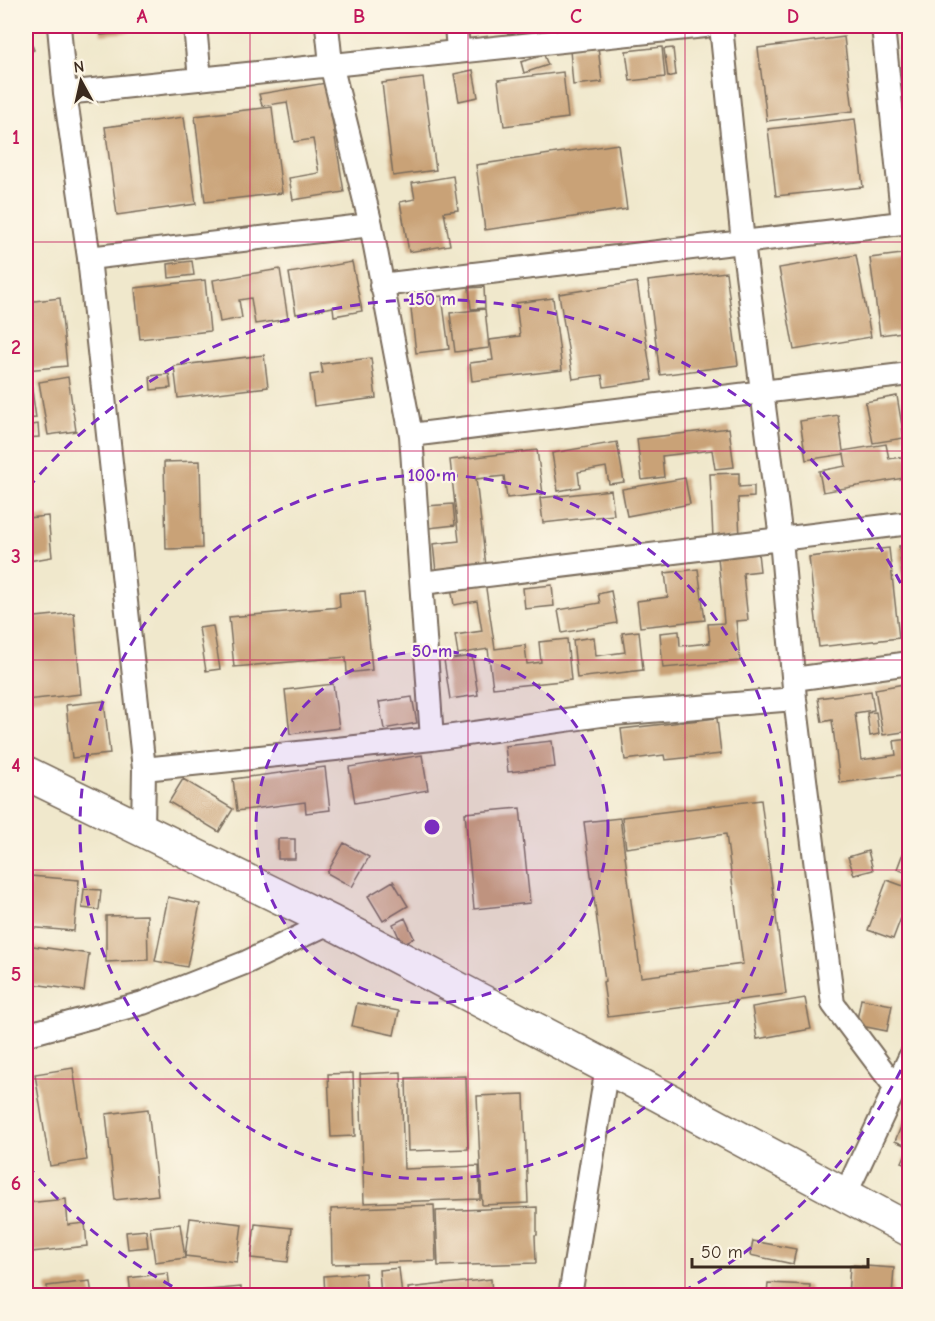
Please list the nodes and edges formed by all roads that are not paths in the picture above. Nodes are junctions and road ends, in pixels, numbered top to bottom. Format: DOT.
graph roads {
  1 [pos="59,26"];
  2 [pos="195,26"];
  3 [pos="327,26"];
  4 [pos="456,26"];
  5 [pos="705,26"];
  6 [pos="721,26"];
  7 [pos="883,26"];
  8 [pos="458,50"];
  9 [pos="331,64"];
  10 [pos="200,79"];
  11 [pos="65,93"];
  12 [pos="906,222"];
  13 [pos="370,225"];
  14 [pos="743,243"];
  15 [pos="89,258"];
  16 [pos="381,285"];
  17 [pos="909,374"];
  18 [pos="762,391"];
  19 [pos="411,435"];
  20 [pos="909,523"];
  21 [pos="782,539"];
  22 [pos="422,583"];
  23 [pos="909,663"];
  24 [pos="795,689"];
  25 [pos="432,739"];
  26 [pos="144,769"];
  27 [pos="26,772"];
  28 [pos="144,830"];
  29 [pos="331,922"];
  30 [pos="26,1034"];
  31 [pos="909,1057"];
  32 [pos="607,1067"];
  33 [pos="896,1088"];
  34 [pos="845,1195"];
  35 [pos="909,1230"];
  36 [pos="570,1296"];
  1 -- 11 [label="street"];
  2 -- 10 [label="street"];
  3 -- 9 [label="street"];
  4 -- 8 [label="street"];
  5 -- 8 [label="street"];
  6 -- 14 [label="street"];
  7 -- 12 [label="street"];
  8 -- 9 [label="street"];
  9 -- 10 [label="street"];
  9 -- 13 [label="street"];
  10 -- 11 [label="street"];
  11 -- 15 [label="street"];
  12 -- 14 [label="street"];
  13 -- 15 [label="street"];
  13 -- 16 [label="street"];
  14 -- 16 [label="street"];
  14 -- 18 [label="street"];
  15 -- 26 [label="street"];
  16 -- 19 [label="street"];
  17 -- 18 [label="street"];
  18 -- 19 [label="street"];
  18 -- 21 [label="street"];
  19 -- 22 [label="street"];
  20 -- 21 [label="street"];
  21 -- 22 [label="street"];
  21 -- 24 [label="street"];
  22 -- 25 [label="street"];
  23 -- 24 [label="street"];
  24 -- 25 [label="street"];
  24 -- 33 [label="street"];
  25 -- 26 [label="street"];
  26 -- 28 [label="street"];
  27 -- 28 [label="street"];
  28 -- 29 [label="street"];
  29 -- 30 [label="street"];
  29 -- 32 [label="street"];
  31 -- 33 [label="street"];
  32 -- 34 [label="street"];
  32 -- 36 [label="street"];
  33 -- 34 [label="street"];
  34 -- 35 [label="street"];
}
